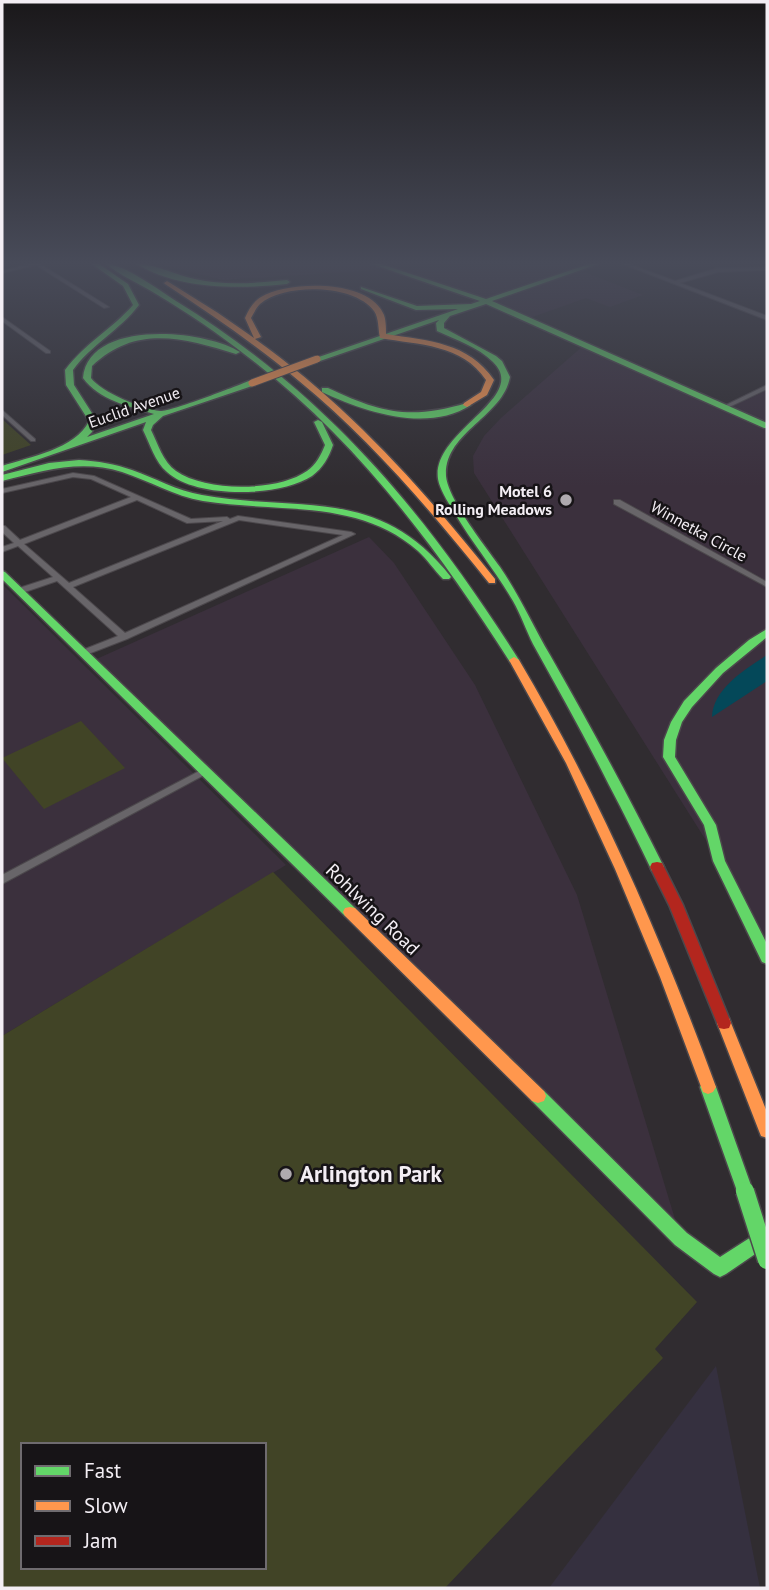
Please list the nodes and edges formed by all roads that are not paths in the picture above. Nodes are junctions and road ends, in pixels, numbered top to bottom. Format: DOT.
graph roads {
  1 [pos="29,338"];
  2 [pos="102,338"];
  3 [pos="149,338"];
  4 [pos="187,338"];
  5 [pos="226,338"];
  6 [pos="252,338"];
  7 [pos="258,338"];
  8 [pos="377,338"];
  9 [pos="394,338"];
  10 [pos="457,338"];
  11 [pos="570,338"];
  12 [pos="269,350"];
  13 [pos="48,352"];
  14 [pos="280,378"];
  15 [pos="308,380"];
  16 [pos="767,387"];
  17 [pos="293,389"];
  18 [pos="725,407"];
  19 [pos="2,412"];
  20 [pos="161,414"];
  21 [pos="767,426"];
  22 [pos="33,440"];
  23 [pos="70,446"];
  24 [pos="2,470"];
  25 [pos="2,478"];
  26 [pos="2,491"];
  27 [pos="138,497"];
  28 [pos="617,502"];
  29 [pos="238,518"];
  30 [pos="2,528"];
  31 [pos="20,544"];
  32 [pos="2,551"];
  33 [pos="2,574"];
  34 [pos="58,578"];
  35 [pos="767,585"];
  36 [pos="69,586"];
  37 [pos="19,591"];
  38 [pos="767,632"];
  39 [pos="124,637"];
  40 [pos="534,637"];
  41 [pos="83,653"];
  42 [pos="528,682"];
  43 [pos="203,772"];
  44 [pos="2,880"];
  45 [pos="767,958"];
  46 [pos="767,1131"];
  47 [pos="767,1234"];
  48 [pos="767,1260"];
  1 -- 13 [label="street"];
  2 -- 23 [label="main road"];
  3 -- 20 [label="main road"];
  4 -- 14 [label="main road"];
  5 -- 14 [label="main road"];
  6 -- 12 [label="main road"];
  7 -- 12 [label="main road"];
  8 -- 20 [label="main road, Euclid Avenue, bridge"];
  9 -- 15 [label="main road"];
  10 -- 40 [label="main road"];
  11 -- 18 [label="main road"];
  12 -- 15 [label="main road"];
  14 -- 17 [label="main road"];
  15 -- 40 [label="main road"];
  16 -- 18 [label="street"];
  17 -- 20 [label="main road"];
  17 -- 42 [label="main road"];
  18 -- 21 [label="main road"];
  19 -- 22 [label="street"];
  20 -- 23 [label="main road, Euclid Avenue"];
  23 -- 24 [label="main road, Euclid Avenue"];
  25 -- 42 [label="main road"];
  26 -- 27 [label="street"];
  27 -- 29 [label="street"];
  27 -- 31 [label="street"];
  28 -- 35 [label="street, Winnetka Circle"];
  29 -- 36 [label="street"];
  29 -- 39 [label="street"];
  30 -- 31 [label="street"];
  31 -- 32 [label="street"];
  31 -- 34 [label="street"];
  33 -- 37 [label="main road, Rohlwing Road"];
  34 -- 36 [label="street"];
  34 -- 37 [label="street"];
  36 -- 39 [label="street"];
  37 -- 41 [label="main road, Rohlwing Road"];
  38 -- 45 [label="main road"];
  39 -- 41 [label="street"];
  40 -- 46 [label="main road"];
  41 -- 43 [label="main road, Rohlwing Road"];
  42 -- 48 [label="main road, bridge"];
  43 -- 44 [label="street"];
  43 -- 47 [label="main road, Rohlwing Road"];
}
